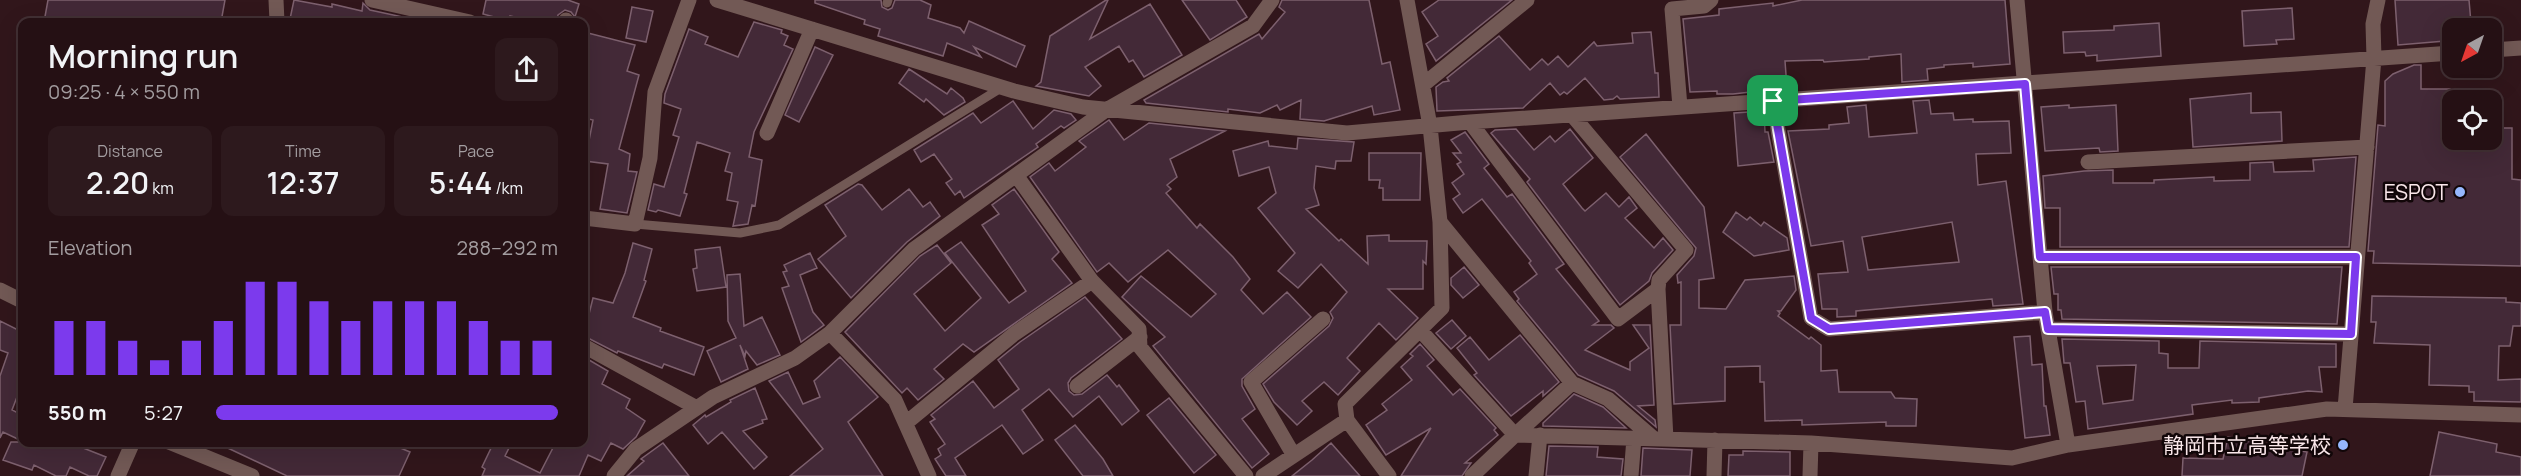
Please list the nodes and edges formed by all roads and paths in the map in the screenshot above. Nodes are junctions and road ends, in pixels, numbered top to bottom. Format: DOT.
graph roads {
  1 [pos="276,0"];
  2 [pos="372,0"];
  3 [pos="690,0"];
  4 [pos="717,0"];
  5 [pos="1272,0"];
  6 [pos="1407,0"];
  7 [pos="1527,0"];
  8 [pos="1711,0"];
  9 [pos="2017,0"];
  10 [pos="2378,0"];
  11 [pos="277,18"];
  12 [pos="452,18"];
  13 [pos="812,29"];
  14 [pos="2521,48"];
  15 [pos="2502,49"];
  16 [pos="2442,54"];
  17 [pos="2374,58"];
  18 [pos="2025,84"];
  19 [pos="1423,85"];
  20 [pos="1001,88"];
  21 [pos="1773,101"];
  22 [pos="1680,107"];
  23 [pos="1106,110"];
  24 [pos="1572,115"];
  25 [pos="1470,122"];
  26 [pos="1430,126"];
  27 [pos="767,133"];
  28 [pos="2367,147"];
  29 [pos="2088,162"];
  30 [pos="1016,175"];
  31 [pos="588,218"];
  32 [pos="1440,222"];
  33 [pos="635,224"];
  34 [pos="2040,257"];
  35 [pos="2356,257"];
  36 [pos="1092,281"];
  37 [pos="1658,289"];
  38 [pos="0,290"];
  39 [pos="18,299"];
  40 [pos="2045,312"];
  41 [pos="1323,319"];
  42 [pos="2048,329"];
  43 [pos="1420,330"];
  44 [pos="830,333"];
  45 [pos="2351,334"];
  46 [pos="1140,337"];
  47 [pos="588,348"];
  48 [pos="1572,383"];
  49 [pos="1077,386"];
  50 [pos="697,408"];
  51 [pos="2345,409"];
  52 [pos="2521,415"];
  53 [pos="1347,420"];
  54 [pos="906,423"];
  55 [pos="1515,435"];
  56 [pos="1540,435"];
  57 [pos="1634,438"];
  58 [pos="1660,438"];
  59 [pos="1715,440"];
  60 [pos="1811,443"];
  61 [pos="2068,445"];
  62 [pos="131,447"];
  63 [pos="181,447"];
  64 [pos="1293,454"];
  65 [pos="118,476"];
  66 [pos="252,476"];
  67 [pos="614,476"];
  68 [pos="929,476"];
  69 [pos="1246,476"];
  70 [pos="1263,476"];
  71 [pos="1389,476"];
  72 [pos="1472,476"];
  73 [pos="1536,476"];
  74 [pos="1631,476"];
  75 [pos="1714,476"];
  76 [pos="1810,476"];
  1 -- 11 [label="street"];
  2 -- 12 [label="street"];
  3 -- 33 [label="street"];
  4 -- 13 [label="street"];
  5 -- 23 [label="street"];
  6 -- 19 [label="street"];
  7 -- 19 [label="street"];
  8 -- 22 [label="street"];
  9 -- 18 [label="street"];
  10 -- 17 [label="street"];
  13 -- 20 [label="street"];
  13 -- 27 [label="street"];
  14 -- 15 [label="street"];
  16 -- 17 [label="street"];
  17 -- 18 [label="street"];
  17 -- 28 [label="street"];
  18 -- 21 [label="street"];
  18 -- 34 [label="street"];
  19 -- 26 [label="street"];
  20 -- 23 [label="street"];
  20 -- 33 [label="lane"];
  21 -- 22 [label="street"];
  21 -- 40 [label="street"];
  22 -- 24 [label="street"];
  23 -- 26 [label="street"];
  23 -- 30 [label="street"];
  24 -- 25 [label="street"];
  24 -- 37 [label="street"];
  25 -- 26 [label="street"];
  25 -- 37 [label="street"];
  26 -- 32 [label="street"];
  28 -- 29 [label="street"];
  28 -- 35 [label="street"];
  30 -- 36 [label="street"];
  30 -- 44 [label="street"];
  31 -- 33 [label="street"];
  32 -- 43 [label="street"];
  32 -- 48 [label="street"];
  34 -- 35 [label="street"];
  34 -- 40 [label="street"];
  35 -- 45 [label="street"];
  36 -- 46 [label="street"];
  36 -- 54 [label="street"];
  37 -- 58 [label="street"];
  38 -- 39 [label="street"];
  40 -- 42 [label="street"];
  41 -- 64 [label="street"];
  42 -- 45 [label="street"];
  42 -- 61 [label="street"];
  43 -- 53 [label="street"];
  43 -- 55 [label="street"];
  44 -- 50 [label="street"];
  44 -- 54 [label="street"];
  45 -- 51 [label="street"];
  46 -- 49 [label="street"];
  46 -- 69 [label="street"];
  47 -- 50 [label="street"];
  48 -- 55 [label="street"];
  48 -- 58 [label="street"];
  50 -- 67 [label="street"];
  51 -- 52 [label="street"];
  51 -- 61 [label="street"];
  53 -- 64 [label="street"];
  53 -- 71 [label="street"];
  54 -- 68 [label="street"];
  55 -- 56 [label="street"];
  55 -- 72 [label="street"];
  56 -- 57 [label="street"];
  56 -- 73 [label="street"];
  57 -- 58 [label="street"];
  57 -- 74 [label="street"];
  58 -- 59 [label="street"];
  59 -- 60 [label="street"];
  59 -- 75 [label="street"];
  60 -- 61 [label="street"];
  60 -- 76 [label="street"];
  62 -- 65 [label="street"];
  63 -- 66 [label="street"];
  64 -- 70 [label="street"];
}
